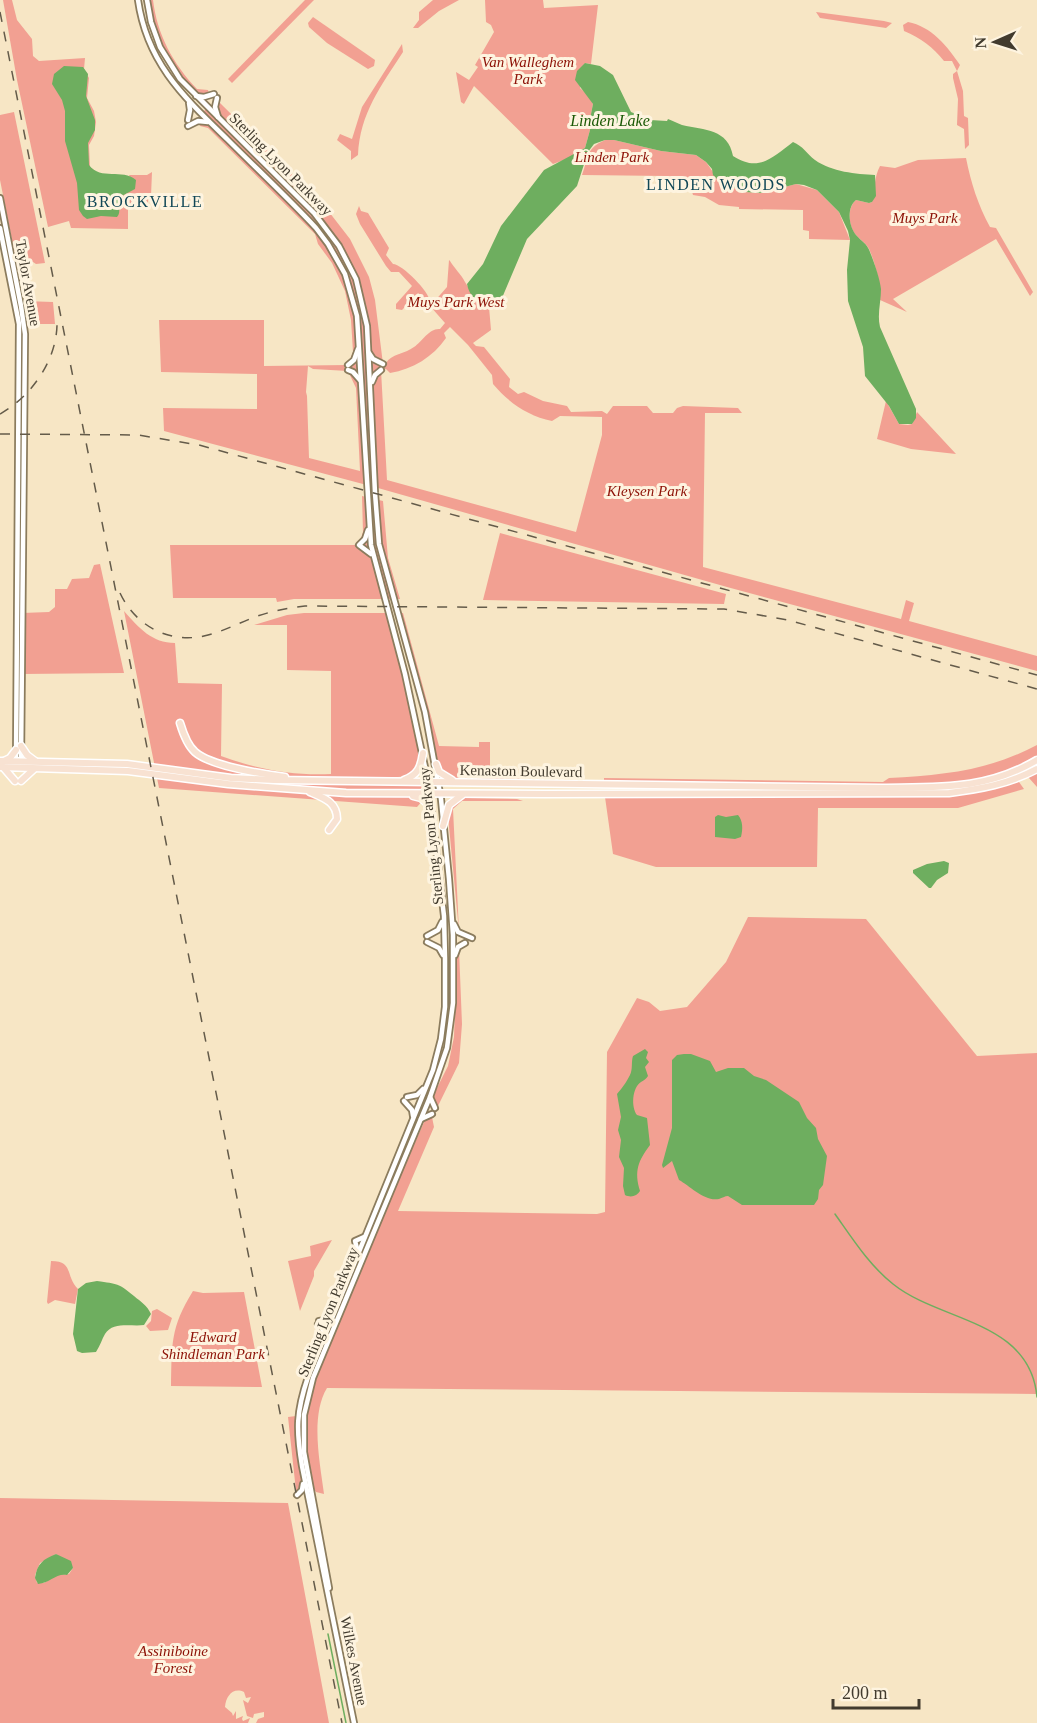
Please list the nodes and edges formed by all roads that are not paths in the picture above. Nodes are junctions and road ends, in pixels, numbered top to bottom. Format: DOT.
graph roads {
  1 [pos="138,0"];
  2 [pos="147,0"];
  3 [pos="195,95"];
  4 [pos="188,101"];
  5 [pos="219,120"];
  6 [pos="210,123"];
  7 [pos="0,198"];
  8 [pos="0,228"];
  9 [pos="359,344"];
  10 [pos="368,348"];
  11 [pos="361,382"];
  12 [pos="370,387"];
  13 [pos="369,525"];
  14 [pos="373,556"];
  15 [pos="180,723"];
  16 [pos="18,748"];
  17 [pos="423,753"];
  18 [pos="1037,760"];
  19 [pos="2,764"];
  20 [pos="18,764"];
  21 [pos="435,764"];
  22 [pos="35,765"];
  23 [pos="1037,769"];
  24 [pos="310,781"];
  25 [pos="399,781"];
  26 [pos="428,782"];
  27 [pos="438,782"];
  28 [pos="458,782"];
  29 [pos="304,790"];
  30 [pos="404,793"];
  31 [pos="430,794"];
  32 [pos="439,794"];
  33 [pos="465,794"];
  34 [pos="430,807"];
  35 [pos="443,826"];
  36 [pos="329,830"];
  37 [pos="444,916"];
  38 [pos="452,918"];
  39 [pos="472,938"];
  40 [pos="465,943"];
  41 [pos="445,958"];
  42 [pos="453,960"];
  43 [pos="430,1079"];
  44 [pos="430,1098"];
  45 [pos="435,1108"];
  46 [pos="432,1114"];
  47 [pos="421,1119"];
  48 [pos="411,1123"];
  49 [pos="334,1313"];
  50 [pos="324,1339"];
  51 [pos="302,1466"];
  52 [pos="297,1495"];
  53 [pos="310,1498"];
  54 [pos="354,1723"];
  1 -- 4 [label="main road"];
  2 -- 3 [label="main road"];
  3 -- 5 [label="main road, Sterling Lyon Parkway"];
  3 -- 5 [label="main road"];
  4 -- 6 [label="main road, Sterling Lyon Parkway"];
  4 -- 6 [label="main road"];
  5 -- 10 [label="main road, Sterling Lyon Parkway"];
  6 -- 9 [label="main road, Sterling Lyon Parkway"];
  7 -- 16 [label="main road, Taylor Avenue"];
  8 -- 16 [label="main road, Taylor Avenue"];
  9 -- 11 [label="main road, Sterling Lyon Parkway"];
  9 -- 11 [label="main road"];
  10 -- 12 [label="main road, Sterling Lyon Parkway"];
  10 -- 12 [label="main road"];
  11 -- 13 [label="main road, Sterling Lyon Parkway"];
  12 -- 21 [label="main road, Sterling Lyon Parkway"];
  13 -- 14 [label="main road, Sterling Lyon Parkway"];
  13 -- 14 [label="main road"];
  14 -- 17 [label="main road, Sterling Lyon Parkway"];
  15 -- 24 [label="main road"];
  16 -- 19 [label="main road"];
  16 -- 20 [label="main road, Taylor Avenue"];
  16 -- 22 [label="main road"];
  17 -- 25 [label="main road"];
  17 -- 26 [label="main road, Sterling Lyon Parkway"];
  18 -- 28 [label="main road, Kenaston Boulevard"];
  19 -- 20 [label="main road, Kenaston Boulevard"];
  19 -- 22 [label="main road"];
  20 -- 22 [label="main road, Kenaston Boulevard"];
  21 -- 27 [label="main road, Sterling Lyon Parkway"];
  21 -- 28 [label="main road"];
  22 -- 24 [label="main road, Kenaston Boulevard"];
  22 -- 29 [label="main road, Kenaston Boulevard"];
  23 -- 33 [label="main road, Kenaston Boulevard"];
  24 -- 25 [label="main road, Kenaston Boulevard"];
  25 -- 26 [label="main road, Kenaston Boulevard"];
  26 -- 27 [label="main road, Kenaston Boulevard"];
  26 -- 31 [label="main road, Sterling Lyon Parkway"];
  27 -- 28 [label="main road, Kenaston Boulevard"];
  27 -- 32 [label="main road, Sterling Lyon Parkway"];
  29 -- 30 [label="main road, Kenaston Boulevard"];
  29 -- 36 [label="main road"];
  30 -- 31 [label="main road, Kenaston Boulevard"];
  30 -- 34 [label="main road"];
  31 -- 32 [label="main road, Kenaston Boulevard"];
  31 -- 34 [label="main road, Sterling Lyon Parkway"];
  32 -- 33 [label="main road, Kenaston Boulevard"];
  32 -- 35 [label="main road, Sterling Lyon Parkway"];
  33 -- 35 [label="main road"];
  34 -- 37 [label="main road, Sterling Lyon Parkway"];
  35 -- 38 [label="main road, Sterling Lyon Parkway"];
  37 -- 41 [label="main road, Sterling Lyon Parkway"];
  37 -- 41 [label="main road"];
  38 -- 39 [label="main road"];
  38 -- 42 [label="main road, Sterling Lyon Parkway"];
  40 -- 42 [label="main road"];
  41 -- 43 [label="main road, Sterling Lyon Parkway"];
  42 -- 44 [label="main road, Sterling Lyon Parkway"];
  43 -- 48 [label="main road, Sterling Lyon Parkway"];
  43 -- 48 [label="main road"];
  44 -- 45 [label="main road"];
  44 -- 47 [label="main road, Sterling Lyon Parkway"];
  46 -- 47 [label="main road"];
  47 -- 53 [label="main road, Sterling Lyon Parkway"];
  48 -- 49 [label="main road, Sterling Lyon Parkway"];
  49 -- 50 [label="main road, Sterling Lyon Parkway"];
  49 -- 50 [label="main road"];
  50 -- 51 [label="main road, Sterling Lyon Parkway"];
  51 -- 52 [label="main road"];
  51 -- 53 [label="main road, Sterling Lyon Parkway"];
  53 -- 54 [label="main road, Wilkes Avenue"];
}
